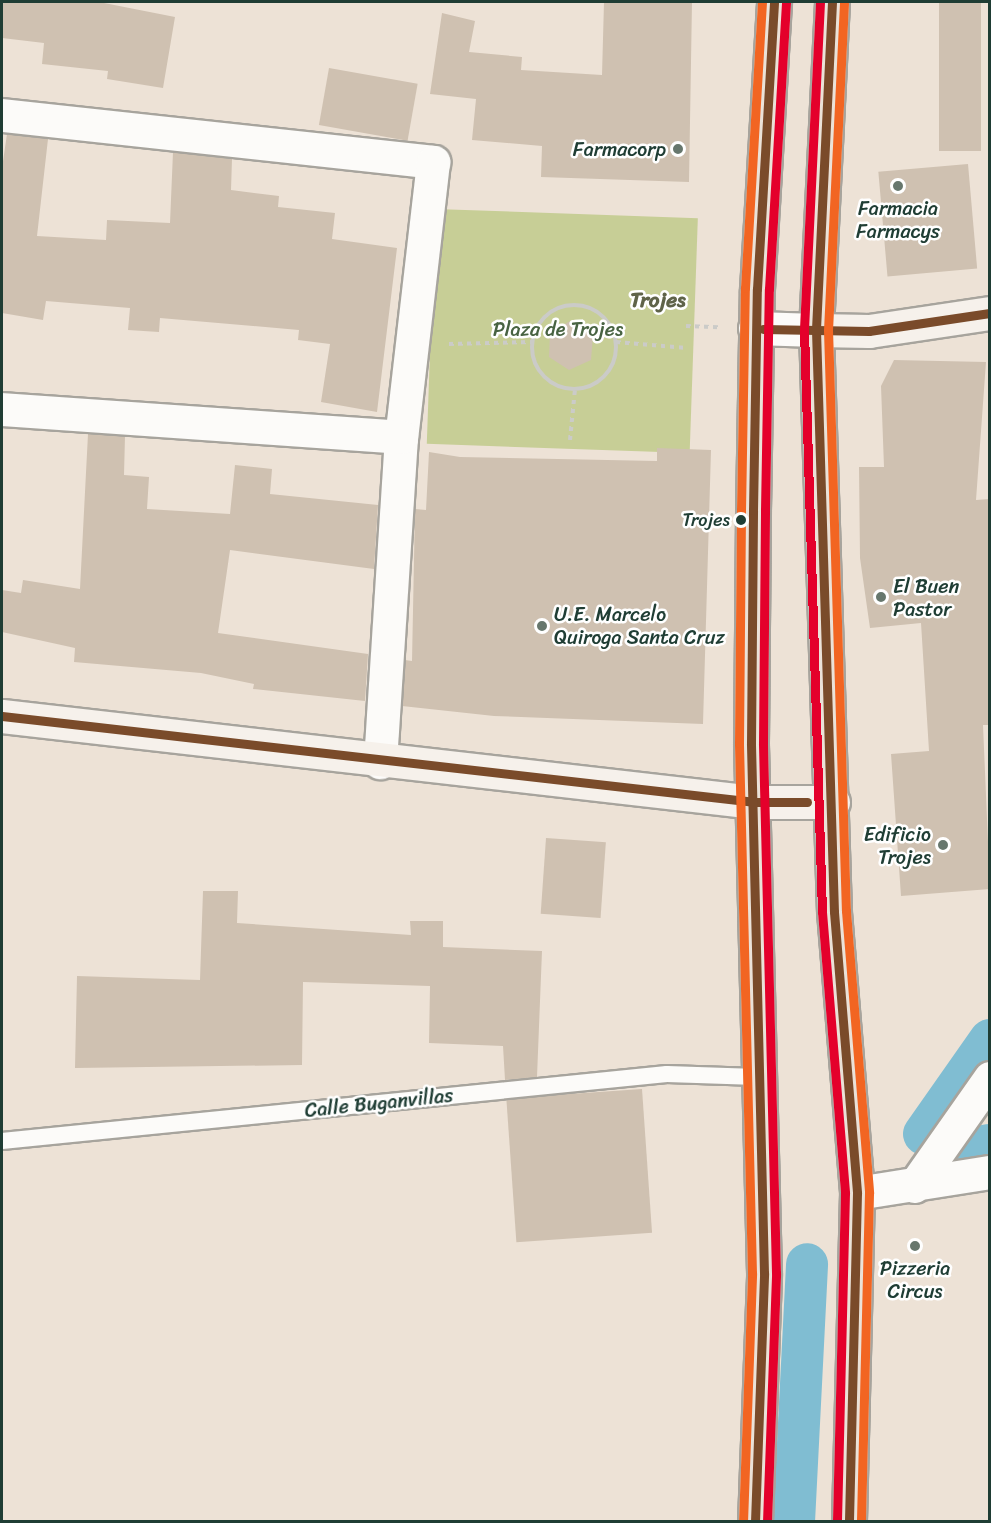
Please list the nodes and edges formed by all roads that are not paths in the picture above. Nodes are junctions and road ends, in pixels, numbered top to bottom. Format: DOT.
graph roads {
  1 [pos="774,2"];
  2 [pos="832,2"];
  3 [pos="2,115"];
  4 [pos="990,313"];
  5 [pos="755,328"];
  6 [pos="816,330"];
  7 [pos="2,409"];
  8 [pos="402,437"];
  9 [pos="2,716"];
  10 [pos="380,762"];
  11 [pos="754,802"];
  12 [pos="832,802"];
  13 [pos="757,1077"];
  14 [pos="990,1078"];
  15 [pos="2,1140"];
  16 [pos="990,1172"];
  17 [pos="914,1186"];
  18 [pos="857,1193"];
  19 [pos="755,1521"];
  20 [pos="849,1521"];
  1 -- 5 [label="main road"];
  2 -- 6 [label="main road"];
  3 -- 8 [label="street"];
  4 -- 6 [label="main road"];
  5 -- 6 [label="street"];
  5 -- 11 [label="main road"];
  6 -- 12 [label="main road"];
  7 -- 8 [label="street"];
  8 -- 10 [label="street"];
  9 -- 10 [label="main road"];
  10 -- 11 [label="main road"];
  11 -- 12 [label="main road"];
  11 -- 13 [label="main road"];
  12 -- 18 [label="main road"];
  13 -- 15 [label="lane, Calle Buganvillas"];
  13 -- 19 [label="main road"];
  14 -- 17 [label="street"];
  16 -- 17 [label="street"];
  17 -- 18 [label="street"];
  18 -- 20 [label="main road"];
}
